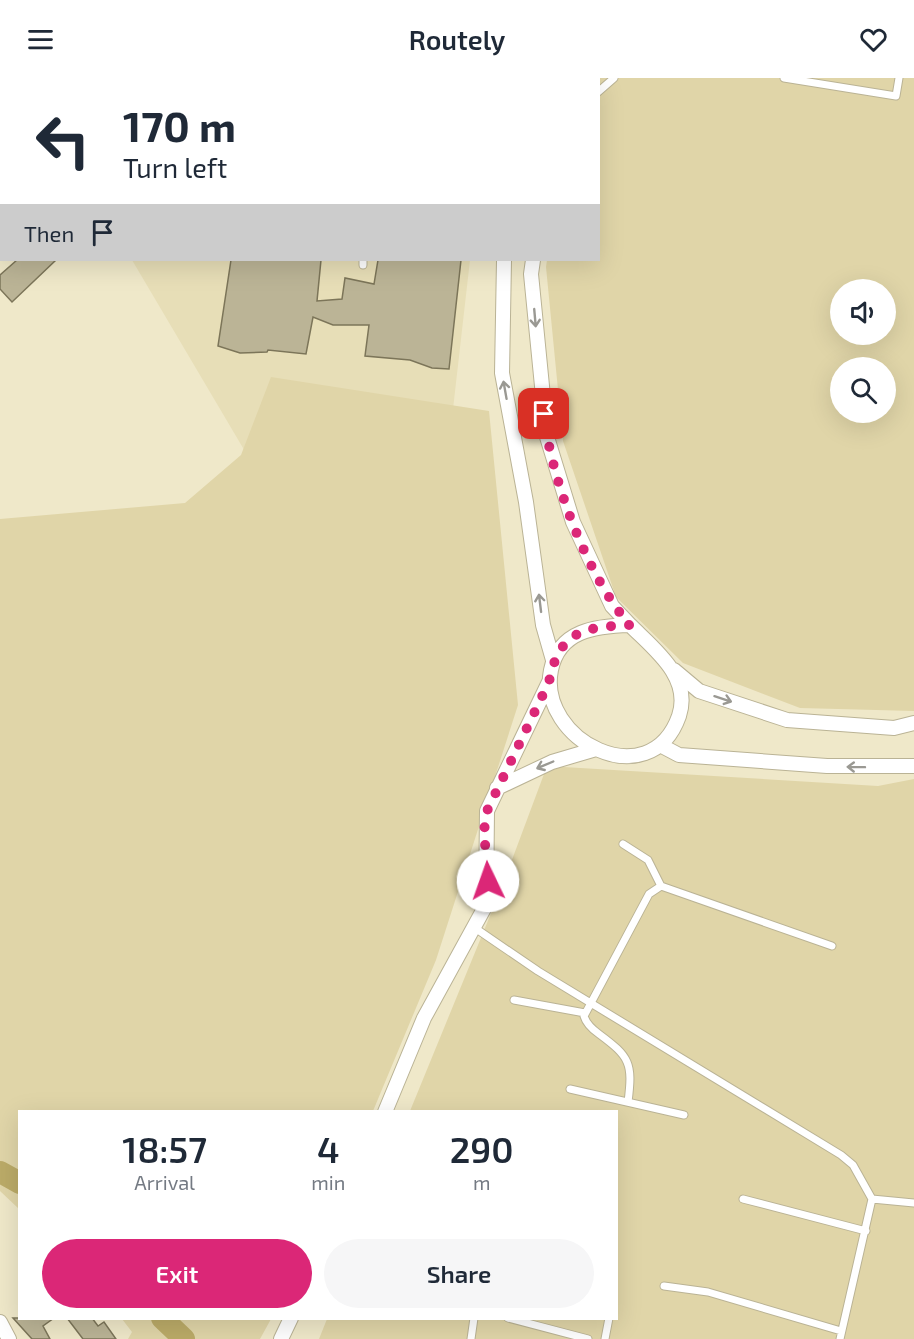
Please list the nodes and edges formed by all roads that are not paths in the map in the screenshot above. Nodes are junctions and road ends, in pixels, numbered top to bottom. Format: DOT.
graph roads {
  1 [pos="614,78"];
  2 [pos="784,78"];
  3 [pos="899,78"];
  4 [pos="600,90"];
  5 [pos="504,261"];
  6 [pos="533,261"];
  7 [pos="630,625"];
  8 [pos="553,660"];
  9 [pos="674,670"];
  10 [pos="549,682"];
  11 [pos="914,723"];
  12 [pos="660,745"];
  13 [pos="596,749"];
  14 [pos="914,766"];
  15 [pos="497,788"];
  16 [pos="623,844"];
  17 [pos="661,886"];
  18 [pos="475,928"];
  19 [pos="832,946"];
  20 [pos="514,1000"];
  21 [pos="592,1004"];
  22 [pos="585,1013"];
  23 [pos="570,1089"];
  24 [pos="628,1102"];
  25 [pos="386,1110"];
  26 [pos="684,1115"];
  27 [pos="743,1199"];
  28 [pos="872,1199"];
  29 [pos="914,1203"];
  30 [pos="866,1231"];
  31 [pos="664,1286"];
  32 [pos="290,1320"];
  33 [pos="474,1320"];
  34 [pos="516,1320"];
  35 [pos="609,1320"];
  36 [pos="0,1322"];
  37 [pos="840,1335"];
  38 [pos="9,1339"];
  39 [pos="281,1339"];
  40 [pos="471,1339"];
  41 [pos="588,1339"];
  42 [pos="605,1339"];
  1 -- 4 [label="lane"];
  2 -- 3 [label="lane"];
  8 -- 5 [label="street, one-way"];
  6 -- 7 [label="street, one-way"];
  7 -- 8 [label="street"];
  7 -- 9 [label="street"];
  8 -- 10 [label="street"];
  9 -- 11 [label="street, one-way"];
  9 -- 12 [label="street"];
  10 -- 13 [label="street"];
  10 -- 15 [label="street"];
  12 -- 13 [label="street"];
  14 -- 12 [label="street, one-way"];
  13 -- 15 [label="street, one-way"];
  15 -- 18 [label="street"];
  16 -- 17 [label="lane"];
  17 -- 19 [label="lane"];
  17 -- 21 [label="lane"];
  18 -- 21 [label="lane"];
  18 -- 25 [label="street"];
  20 -- 22 [label="lane"];
  21 -- 22 [label="lane"];
  21 -- 28 [label="lane"];
  22 -- 24 [label="lane"];
  23 -- 24 [label="lane"];
  24 -- 26 [label="lane"];
  27 -- 30 [label="lane"];
  28 -- 29 [label="lane"];
  28 -- 30 [label="lane"];
  30 -- 37 [label="lane"];
  31 -- 37 [label="lane"];
  32 -- 39 [label="street"];
  33 -- 40 [label="lane"];
  34 -- 41 [label="lane"];
  35 -- 42 [label="lane"];
  36 -- 38 [label="street"];
}
